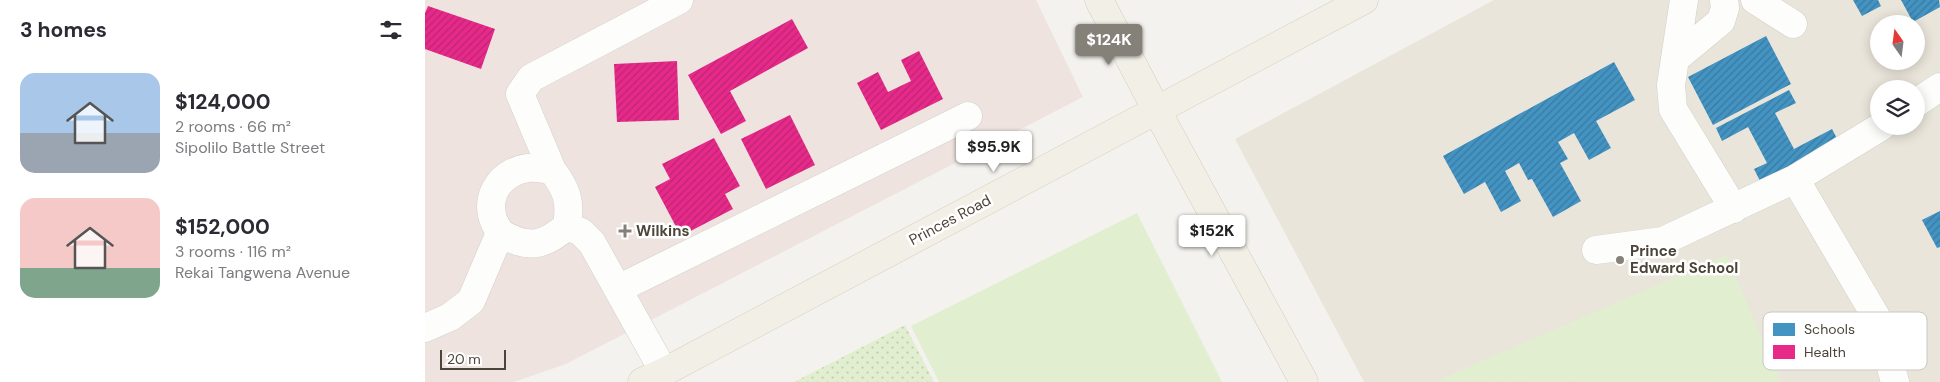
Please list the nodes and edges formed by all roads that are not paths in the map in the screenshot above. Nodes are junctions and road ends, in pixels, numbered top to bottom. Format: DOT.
graph roads {
  1 [pos="679,0"];
  2 [pos="1099,0"];
  3 [pos="1364,0"];
  4 [pos="1685,0"];
  5 [pos="1724,0"];
  6 [pos="1755,0"];
  7 [pos="1793,24"];
  8 [pos="1675,59"];
  9 [pos="1940,87"];
  10 [pos="1925,97"];
  11 [pos="1157,111"];
  12 [pos="968,116"];
  13 [pos="1870,133"];
  14 [pos="552,170"];
  15 [pos="1795,179"];
  16 [pos="1734,209"];
  17 [pos="567,226"];
  18 [pos="500,233"];
  19 [pos="1596,250"];
  20 [pos="618,289"];
  21 [pos="1873,312"];
  22 [pos="425,328"];
  23 [pos="653,377"];
  24 [pos="1304,382"];
  1 -- 14 [label="lane"];
  2 -- 11 [label="main road"];
  3 -- 11 [label="main road, Princes Road"];
  4 -- 8 [label="lane"];
  5 -- 8 [label="lane"];
  6 -- 7 [label="lane"];
  8 -- 16 [label="lane"];
  9 -- 10 [label="lane"];
  11 -- 23 [label="main road, Princes Road"];
  11 -- 24 [label="main road"];
  12 -- 20 [label="lane"];
  13 -- 15 [label="lane"];
  14 -- 17 [label="lane"];
  14 -- 18 [label="lane"];
  15 -- 16 [label="lane"];
  15 -- 21 [label="lane"];
  16 -- 19 [label="lane"];
  17 -- 18 [label="lane"];
  17 -- 20 [label="lane"];
  18 -- 22 [label="lane"];
  20 -- 23 [label="lane"];
}
